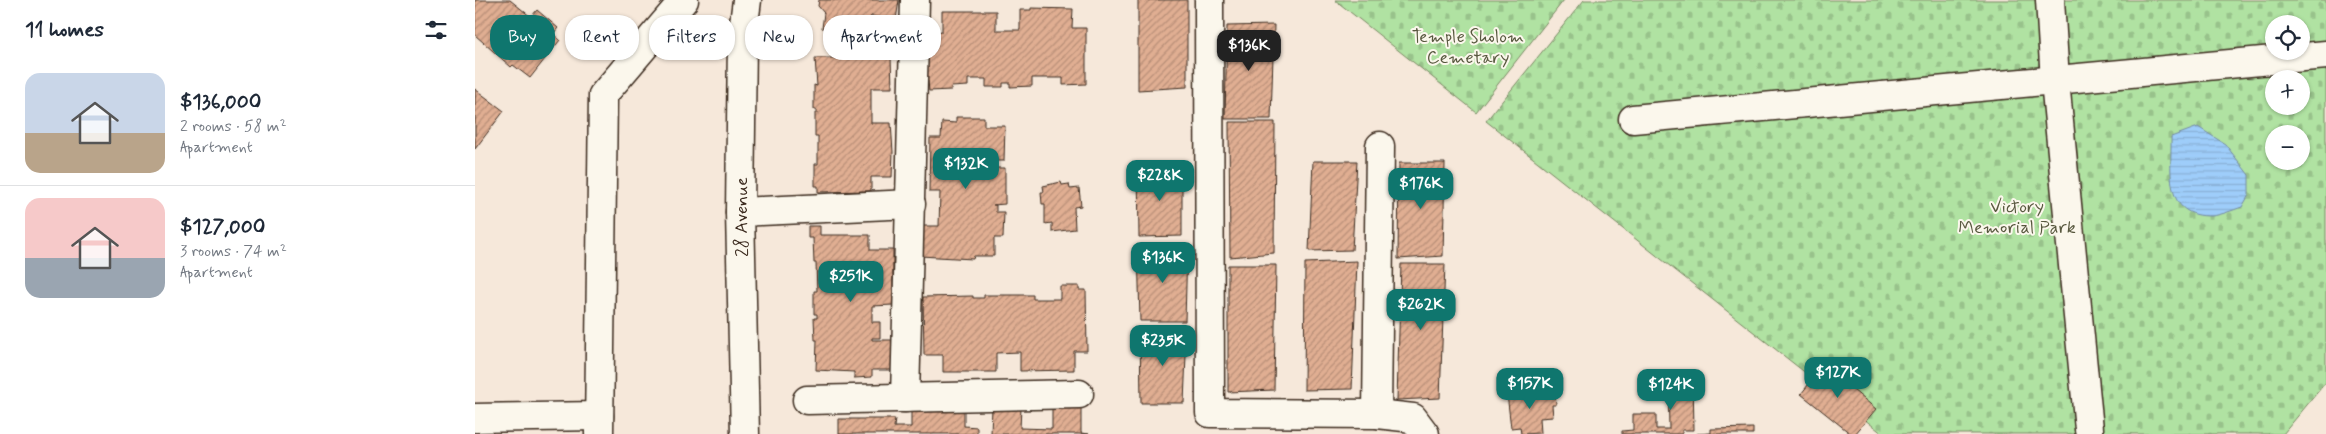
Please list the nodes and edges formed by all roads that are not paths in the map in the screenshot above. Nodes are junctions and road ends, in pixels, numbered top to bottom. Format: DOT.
graph roads {
  1 [pos="684,0"];
  2 [pos="747,0"];
  3 [pos="915,0"];
  4 [pos="1209,0"];
  5 [pos="2050,0"];
  6 [pos="2326,55"];
  7 [pos="2055,81"];
  8 [pos="1633,119"];
  9 [pos="1380,146"];
  10 [pos="911,204"];
  11 [pos="741,212"];
  12 [pos="1079,394"];
  13 [pos="905,398"];
  14 [pos="807,400"];
  15 [pos="1377,414"];
  16 [pos="475,418"];
  17 [pos="599,425"];
  18 [pos="2089,429"];
  19 [pos="745,434"];
  20 [pos="1425,434"];
  1 -- 17 [label="street"];
  2 -- 11 [label="street, 28 Avenue"];
  3 -- 10 [label="street"];
  4 -- 15 [label="street"];
  5 -- 7 [label="street"];
  6 -- 7 [label="street"];
  7 -- 8 [label="street"];
  7 -- 18 [label="street"];
  9 -- 15 [label="street"];
  10 -- 11 [label="street"];
  10 -- 13 [label="street"];
  11 -- 19 [label="street, 28 Avenue"];
  12 -- 13 [label="street"];
  13 -- 14 [label="street"];
  15 -- 20 [label="street"];
  16 -- 17 [label="street"];
}
